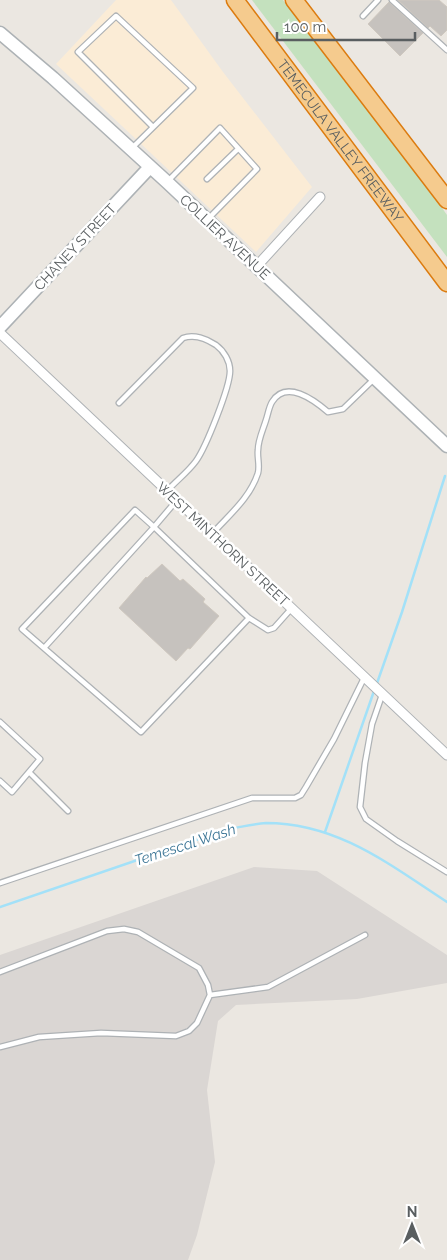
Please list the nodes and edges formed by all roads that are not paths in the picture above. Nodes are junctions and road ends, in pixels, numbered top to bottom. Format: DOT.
graph roads {
  1 [pos="234,0"];
  2 [pos="294,0"];
  3 [pos="378,0"];
  4 [pos="392,0"];
  5 [pos="364,16"];
  6 [pos="0,32"];
  7 [pos="447,50"];
  8 [pos="153,127"];
  9 [pos="131,149"];
  10 [pos="238,149"];
  11 [pos="150,167"];
  12 [pos="206,179"];
  13 [pos="167,182"];
  14 [pos="320,197"];
  15 [pos="447,200"];
  16 [pos="207,220"];
  17 [pos="256,267"];
  18 [pos="447,284"];
  19 [pos="0,327"];
  20 [pos="0,333"];
  21 [pos="376,378"];
  22 [pos="119,403"];
  23 [pos="447,446"];
  24 [pos="167,491"];
  25 [pos="177,500"];
  26 [pos="154,527"];
  27 [pos="212,534"];
  28 [pos="291,609"];
  29 [pos="249,618"];
  30 [pos="44,648"];
  31 [pos="361,675"];
  32 [pos="382,695"];
  33 [pos="0,722"];
  34 [pos="447,755"];
  35 [pos="29,772"];
  36 [pos="0,781"];
  37 [pos="68,811"];
  38 [pos="447,872"];
  39 [pos="0,883"];
  40 [pos="365,935"];
  41 [pos="0,972"];
  42 [pos="210,995"];
  43 [pos="0,1047"];
  1 -- 18 [label="highway, TEMECULA VALLEY FREEWAY"];
  2 -- 15 [label="highway"];
  3 -- 5 [label="lane"];
  4 -- 7 [label="lane"];
  6 -- 9 [label="main road, COLLIER AVENUE"];
  8 -- 8 [label="lane"];
  8 -- 9 [label="lane"];
  9 -- 11 [label="main road, COLLIER AVENUE"];
  10 -- 12 [label="lane"];
  10 -- 13 [label="lane"];
  10 -- 16 [label="lane"];
  11 -- 13 [label="main road, COLLIER AVENUE"];
  11 -- 19 [label="main road, CHANEY STREET"];
  13 -- 16 [label="main road, COLLIER AVENUE"];
  14 -- 17 [label="street"];
  16 -- 17 [label="main road, COLLIER AVENUE"];
  17 -- 21 [label="main road, COLLIER AVENUE"];
  20 -- 24 [label="street, WEST MINTHORN STREET"];
  21 -- 23 [label="main road, COLLIER AVENUE"];
  21 -- 27 [label="lane"];
  22 -- 24 [label="lane"];
  24 -- 25 [label="street, WEST MINTHORN STREET"];
  25 -- 26 [label="lane"];
  25 -- 27 [label="street, WEST MINTHORN STREET"];
  26 -- 29 [label="lane"];
  26 -- 30 [label="lane"];
  26 -- 30 [label="lane"];
  27 -- 28 [label="street, WEST MINTHORN STREET"];
  28 -- 29 [label="lane"];
  28 -- 31 [label="street, WEST MINTHORN STREET"];
  29 -- 30 [label="lane"];
  31 -- 32 [label="street, WEST MINTHORN STREET"];
  31 -- 39 [label="lane"];
  32 -- 34 [label="street, WEST MINTHORN STREET"];
  32 -- 38 [label="lane"];
  33 -- 35 [label="lane"];
  35 -- 36 [label="lane"];
  35 -- 37 [label="lane"];
  40 -- 42 [label="lane"];
  41 -- 42 [label="lane"];
  42 -- 43 [label="lane"];
}
